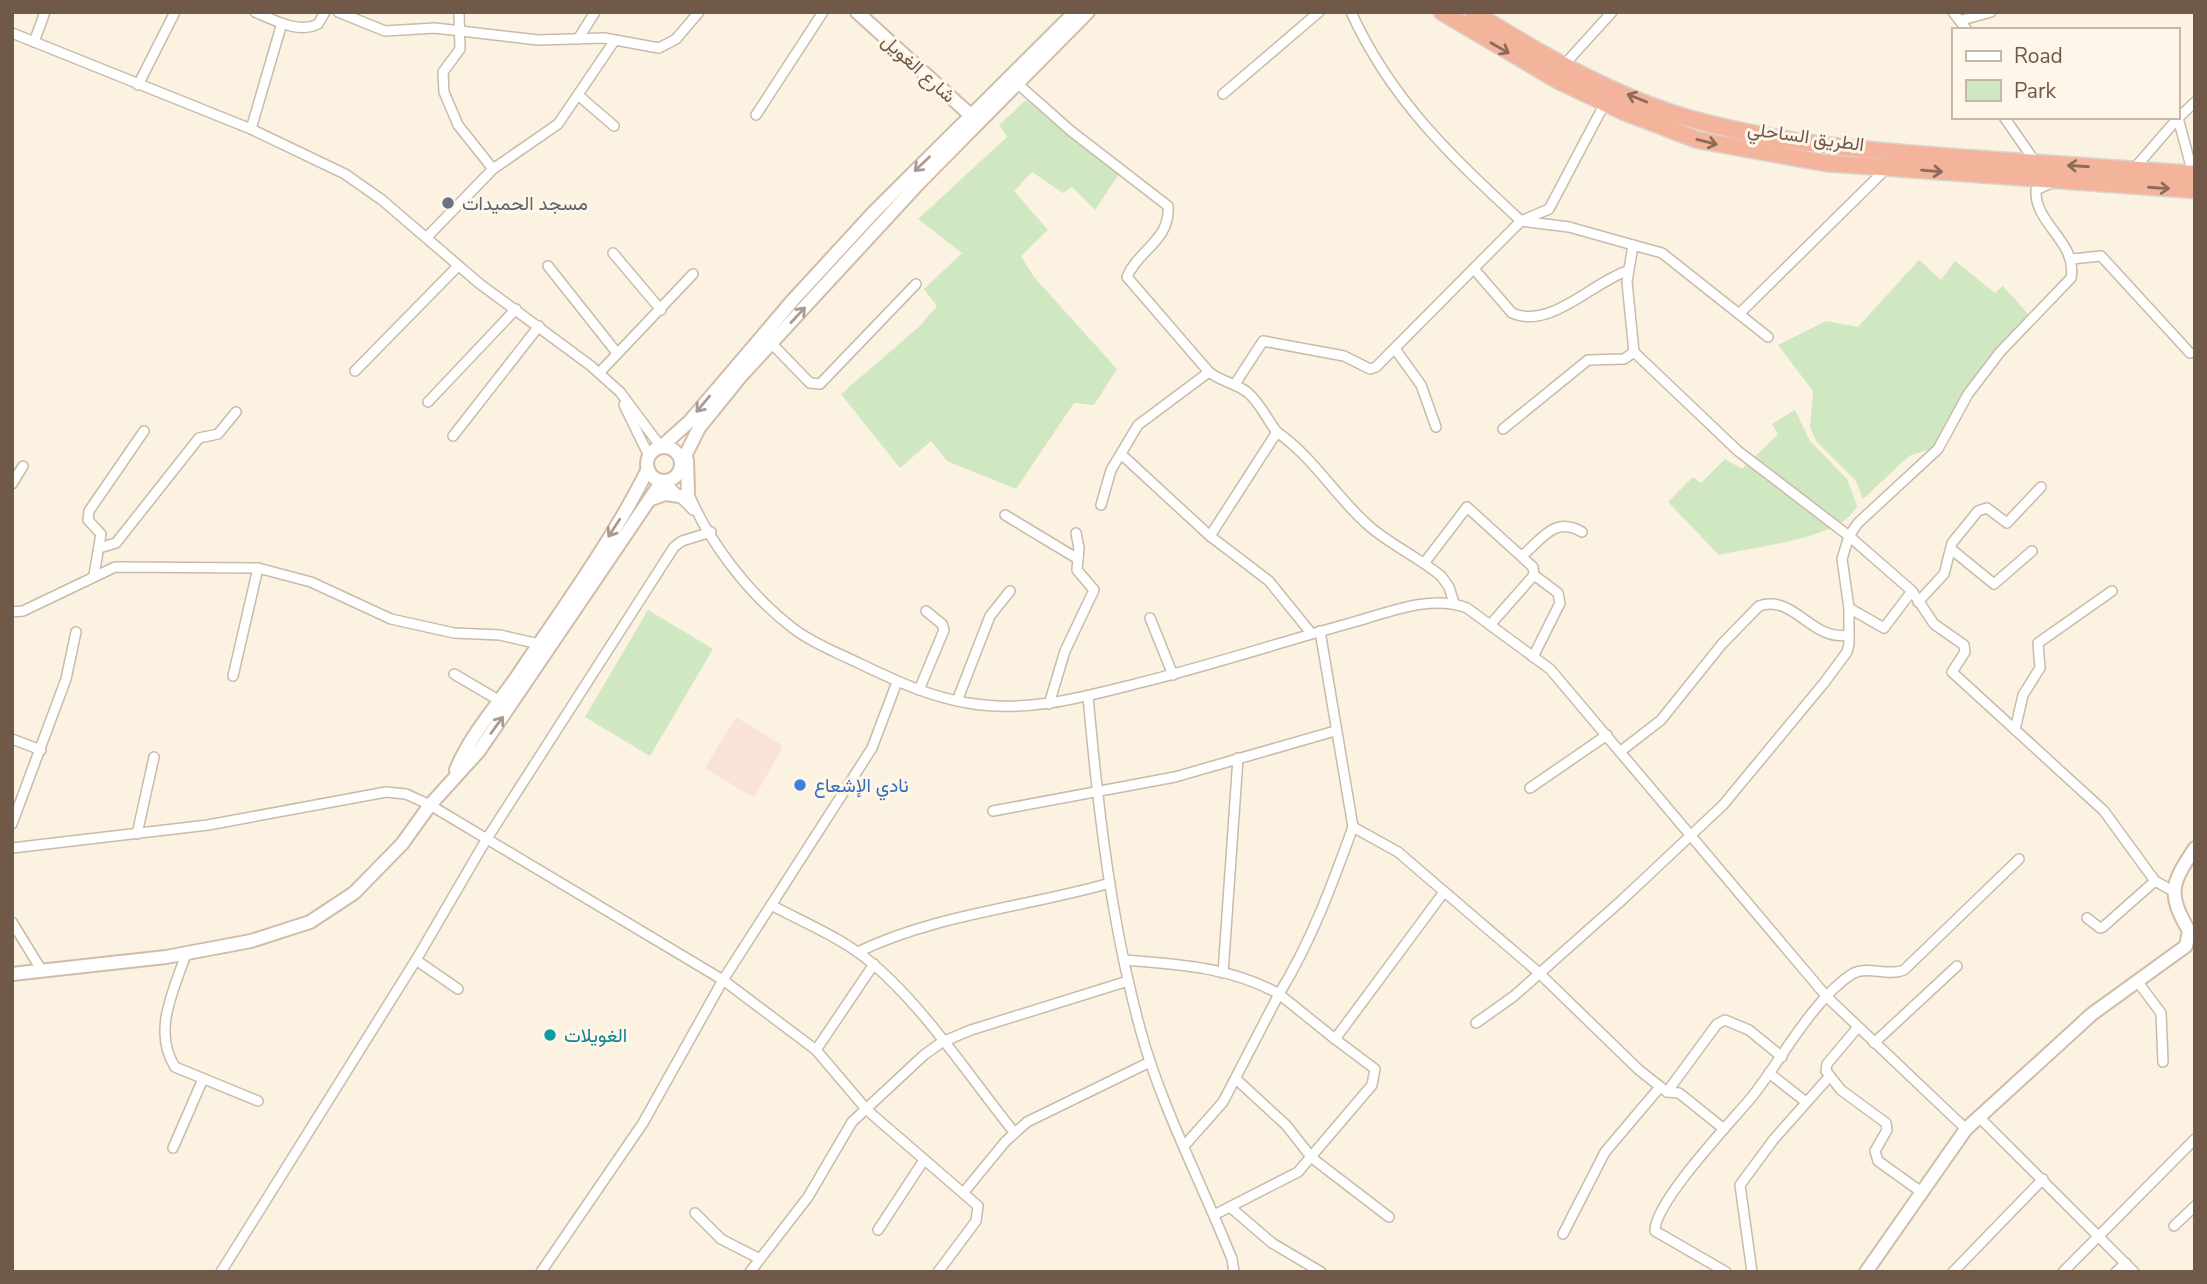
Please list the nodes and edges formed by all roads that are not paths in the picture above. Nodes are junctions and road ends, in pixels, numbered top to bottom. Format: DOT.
graph roads {
  1 [pos="45,12"];
  2 [pos="174,12"];
  3 [pos="255,12"];
  4 [pos="325,12"];
  5 [pos="338,12"];
  6 [pos="460,12"];
  7 [pos="595,12"];
  8 [pos="699,12"];
  9 [pos="823,12"];
  10 [pos="857,12"];
  11 [pos="1075,12"];
  12 [pos="1088,12"];
  13 [pos="1319,12"];
  14 [pos="1351,12"];
  15 [pos="1442,12"];
  16 [pos="1473,12"];
  17 [pos="1612,12"];
  18 [pos="1953,12"];
  19 [pos="1991,12"];
  20 [pos="1962,20"];
  21 [pos="282,23"];
  22 [pos="1966,28"];
  23 [pos="461,30"];
  24 [pos="12,33"];
  25 [pos="578,40"];
  26 [pos="615,40"];
  27 [pos="34,42"];
  28 [pos="1564,65"];
  29 [pos="138,85"];
  30 [pos="1019,85"];
  31 [pos="1223,94"];
  32 [pos="578,95"];
  33 [pos="956,102"];
  34 [pos="2195,102"];
  35 [pos="1605,103"];
  36 [pos="984,104"];
  37 [pos="756,115"];
  38 [pos="2179,117"];
  39 [pos="2005,119"];
  40 [pos="2177,119"];
  41 [pos="2178,119"];
  42 [pos="976,120"];
  43 [pos="614,126"];
  44 [pos="251,129"];
  45 [pos="953,134"];
  46 [pos="2036,163"];
  47 [pos="1887,168"];
  48 [pos="493,169"];
  49 [pos="2133,170"];
  50 [pos="2194,174"];
  51 [pos="2055,181"];
  52 [pos="2195,190"];
  53 [pos="1521,221"];
  54 [pos="427,237"];
  55 [pos="1633,245"];
  56 [pos="613,253"];
  57 [pos="2072,259"];
  58 [pos="458,266"];
  59 [pos="548,266"];
  60 [pos="1474,269"];
  61 [pos="1628,271"];
  62 [pos="693,274"];
  63 [pos="916,284"];
  64 [pos="516,309"];
  65 [pos="661,310"];
  66 [pos="1739,314"];
  67 [pos="539,326"];
  68 [pos="1768,337"];
  69 [pos="772,344"];
  70 [pos="1395,349"];
  71 [pos="1634,352"];
  72 [pos="617,353"];
  73 [pos="2190,354"];
  74 [pos="355,371"];
  75 [pos="1209,372"];
  76 [pos="599,373"];
  77 [pos="1235,384"];
  78 [pos="612,386"];
  79 [pos="428,402"];
  80 [pos="236,412"];
  81 [pos="1436,427"];
  82 [pos="1503,429"];
  83 [pos="144,431"];
  84 [pos="1277,432"];
  85 [pos="453,436"];
  86 [pos="658,442"];
  87 [pos="688,446"];
  88 [pos="1121,454"];
  89 [pos="649,456"];
  90 [pos="23,466"];
  91 [pos="681,466"];
  92 [pos="648,470"];
  93 [pos="663,481"];
  94 [pos="12,484"];
  95 [pos="2041,487"];
  96 [pos="684,493"];
  97 [pos="651,499"];
  98 [pos="1101,505"];
  99 [pos="1005,515"];
  100 [pos="708,529"];
  101 [pos="1582,532"];
  102 [pos="1076,533"];
  103 [pos="1210,536"];
  104 [pos="1849,536"];
  105 [pos="99,548"];
  106 [pos="1951,549"];
  107 [pos="2032,551"];
  108 [pos="1522,556"];
  109 [pos="1078,559"];
  110 [pos="1425,562"];
  111 [pos="258,568"];
  112 [pos="94,575"];
  113 [pos="1534,575"];
  114 [pos="1010,591"];
  115 [pos="1912,591"];
  116 [pos="2112,591"];
  117 [pos="1918,602"];
  118 [pos="1454,603"];
  119 [pos="1849,608"];
  120 [pos="926,611"];
  121 [pos="12,612"];
  122 [pos="1150,618"];
  123 [pos="1490,625"];
  124 [pos="76,632"];
  125 [pos="1315,632"];
  126 [pos="1849,635"];
  127 [pos="539,644"];
  128 [pos="1533,657"];
  129 [pos="454,674"];
  130 [pos="1173,675"];
  131 [pos="233,676"];
  132 [pos="897,682"];
  133 [pos="919,690"];
  134 [pos="1088,696"];
  135 [pos="500,701"];
  136 [pos="957,701"];
  137 [pos="1049,704"];
  138 [pos="2015,730"];
  139 [pos="1335,731"];
  140 [pos="1607,735"];
  141 [pos="12,739"];
  142 [pos="41,750"];
  143 [pos="1621,751"];
  144 [pos="154,757"];
  145 [pos="1238,758"];
  146 [pos="454,777"];
  147 [pos="1530,788"];
  148 [pos="1097,794"];
  149 [pos="430,805"];
  150 [pos="993,811"];
  151 [pos="12,824"];
  152 [pos="1353,827"];
  153 [pos="137,834"];
  154 [pos="1689,836"];
  155 [pos="486,840"];
  156 [pos="12,848"];
  157 [pos="2195,848"];
  158 [pos="2019,859"];
  159 [pos="2155,881"];
  160 [pos="1110,883"];
  161 [pos="2173,891"];
  162 [pos="1444,892"];
  163 [pos="771,905"];
  164 [pos="2087,918"];
  165 [pos="12,922"];
  166 [pos="2192,934"];
  167 [pos="858,952"];
  168 [pos="186,954"];
  169 [pos="416,960"];
  170 [pos="1124,960"];
  171 [pos="874,964"];
  172 [pos="1956,966"];
  173 [pos="42,971"];
  174 [pos="1538,972"];
  175 [pos="1223,973"];
  176 [pos="12,974"];
  177 [pos="723,980"];
  178 [pos="1128,981"];
  179 [pos="2137,981"];
  180 [pos="458,989"];
  181 [pos="1279,994"];
  182 [pos="1827,998"];
  183 [pos="1476,1023"];
  184 [pos="1858,1027"];
  185 [pos="1335,1039"];
  186 [pos="942,1042"];
  187 [pos="1874,1042"];
  188 [pos="816,1050"];
  189 [pos="1782,1057"];
  190 [pos="1150,1062"];
  191 [pos="2163,1062"];
  192 [pos="1769,1073"];
  193 [pos="1829,1077"];
  194 [pos="203,1079"];
  195 [pos="1236,1079"];
  196 [pos="1663,1089"];
  197 [pos="258,1101"];
  198 [pos="1806,1102"];
  199 [pos="867,1110"];
  200 [pos="1979,1117"];
  201 [pos="1724,1129"];
  202 [pos="1966,1129"];
  203 [pos="1014,1132"];
  204 [pos="2195,1139"];
  205 [pos="1185,1145"];
  206 [pos="173,1148"];
  207 [pos="1312,1158"];
  208 [pos="924,1160"];
  209 [pos="2043,1179"];
  210 [pos="1920,1191"];
  211 [pos="964,1192"];
  212 [pos="2195,1206"];
  213 [pos="1230,1207"];
  214 [pos="695,1213"];
  215 [pos="1214,1215"];
  216 [pos="1389,1217"];
  217 [pos="2174,1226"];
  218 [pos="878,1230"];
  219 [pos="1563,1234"];
  220 [pos="2099,1236"];
  221 [pos="760,1259"];
  222 [pos="2126,1263"];
  223 [pos="221,1272"];
  224 [pos="541,1272"];
  225 [pos="750,1272"];
  226 [pos="938,1272"];
  227 [pos="1234,1272"];
  228 [pos="1321,1272"];
  229 [pos="1726,1272"];
  230 [pos="1752,1272"];
  231 [pos="1866,1272"];
  232 [pos="1953,1272"];
  233 [pos="2063,1272"];
  234 [pos="2116,1272"];
  235 [pos="2134,1272"];
  1 -- 27 [label="street"];
  2 -- 29 [label="street"];
  3 -- 21 [label="street"];
  4 -- 21 [label="street"];
  5 -- 23 [label="street"];
  6 -- 23 [label="street"];
  7 -- 25 [label="street"];
  8 -- 26 [label="street"];
  9 -- 37 [label="street"];
  10 -- 33 [label="street, شارع الغويل"];
  11 -- 36 [label="street"];
  12 -- 30 [label="street"];
  13 -- 31 [label="street"];
  14 -- 53 [label="street"];
  15 -- 35 [label="highway, الطريق الساحلي, one-way"];
  16 -- 28 [label="highway, الطريق الساحلي"];
  17 -- 28 [label="street"];
  18 -- 20 [label="street"];
  19 -- 20 [label="street"];
  20 -- 22 [label="street"];
  21 -- 44 [label="street"];
  23 -- 25 [label="street"];
  23 -- 48 [label="street"];
  24 -- 27 [label="street"];
  25 -- 26 [label="street"];
  26 -- 32 [label="street"];
  27 -- 29 [label="street"];
  46 -- 28 [label="highway, الطريق الساحلي, one-way"];
  29 -- 44 [label="street"];
  30 -- 42 [label="street"];
  30 -- 75 [label="street"];
  32 -- 43 [label="street"];
  32 -- 48 [label="street"];
  33 -- 36 [label="street"];
  33 -- 42 [label="street, شارع الغويل"];
  33 -- 45 [label="street"];
  34 -- 38 [label="street"];
  35 -- 47 [label="highway, الطريق الساحلي, one-way"];
  35 -- 53 [label="street"];
  36 -- 42 [label="street"];
  39 -- 46 [label="street"];
  40 -- 49 [label="street"];
  41 -- 50 [label="street"];
  42 -- 45 [label="street"];
  69 -- 42 [label="street, one-way"];
  44 -- 54 [label="street"];
  45 -- 86 [label="street, one-way"];
  49 -- 46 [label="highway, الطريق الساحلي, one-way"];
  47 -- 51 [label="highway, الطريق الساحلي, one-way"];
  47 -- 66 [label="street"];
  48 -- 54 [label="street"];
  49 -- 50 [label="highway, الطريق الساحلي"];
  51 -- 52 [label="highway, الطريق الساحلي, one-way"];
  51 -- 57 [label="street"];
  53 -- 55 [label="street"];
  53 -- 60 [label="street"];
  54 -- 58 [label="street"];
  55 -- 61 [label="street"];
  55 -- 66 [label="street"];
  56 -- 65 [label="street"];
  57 -- 73 [label="street"];
  57 -- 104 [label="street"];
  58 -- 64 [label="street"];
  58 -- 74 [label="street"];
  59 -- 72 [label="street"];
  60 -- 61 [label="street"];
  60 -- 70 [label="street"];
  61 -- 71 [label="street"];
  62 -- 65 [label="street"];
  63 -- 69 [label="street"];
  64 -- 67 [label="street"];
  64 -- 79 [label="street"];
  65 -- 72 [label="street"];
  66 -- 68 [label="street"];
  67 -- 76 [label="street"];
  67 -- 85 [label="street"];
  69 -- 87 [label="street"];
  70 -- 77 [label="street"];
  70 -- 81 [label="street"];
  71 -- 82 [label="street"];
  71 -- 104 [label="street"];
  72 -- 76 [label="street"];
  75 -- 77 [label="street"];
  75 -- 88 [label="street"];
  76 -- 78 [label="street"];
  77 -- 84 [label="street"];
  78 -- 86 [label="street"];
  78 -- 89 [label="street"];
  80 -- 105 [label="street"];
  83 -- 105 [label="street"];
  84 -- 103 [label="street"];
  84 -- 110 [label="street"];
  86 -- 89 [label="street"];
  86 -- 91 [label="street"];
  87 -- 91 [label="street"];
  87 -- 96 [label="street"];
  88 -- 98 [label="street"];
  88 -- 103 [label="street"];
  89 -- 92 [label="street"];
  90 -- 94 [label="street"];
  91 -- 93 [label="street"];
  91 -- 96 [label="street"];
  92 -- 93 [label="street"];
  92 -- 127 [label="street, one-way"];
  93 -- 96 [label="street"];
  93 -- 97 [label="street"];
  95 -- 106 [label="street"];
  96 -- 97 [label="street"];
  96 -- 100 [label="street"];
  146 -- 97 [label="street, one-way"];
  99 -- 109 [label="street"];
  100 -- 132 [label="street"];
  100 -- 155 [label="street"];
  101 -- 108 [label="street"];
  102 -- 109 [label="street"];
  103 -- 125 [label="street"];
  104 -- 115 [label="street"];
  104 -- 119 [label="street"];
  105 -- 112 [label="street"];
  106 -- 107 [label="street"];
  106 -- 117 [label="street"];
  108 -- 110 [label="street"];
  108 -- 113 [label="street"];
  109 -- 137 [label="street"];
  110 -- 118 [label="street"];
  111 -- 112 [label="street"];
  111 -- 127 [label="street"];
  111 -- 131 [label="street"];
  112 -- 121 [label="street"];
  113 -- 123 [label="street"];
  113 -- 128 [label="street"];
  114 -- 136 [label="street"];
  115 -- 117 [label="street"];
  115 -- 119 [label="street"];
  116 -- 138 [label="street"];
  117 -- 138 [label="street"];
  118 -- 123 [label="street"];
  118 -- 125 [label="street"];
  119 -- 126 [label="street"];
  120 -- 133 [label="street"];
  122 -- 130 [label="street"];
  123 -- 128 [label="street"];
  124 -- 142 [label="street"];
  125 -- 130 [label="street"];
  125 -- 139 [label="street"];
  126 -- 143 [label="street"];
  126 -- 154 [label="street"];
  127 -- 135 [label="street"];
  128 -- 140 [label="street"];
  129 -- 135 [label="street"];
  130 -- 134 [label="street"];
  132 -- 133 [label="street"];
  132 -- 163 [label="street"];
  133 -- 136 [label="street"];
  134 -- 137 [label="street"];
  134 -- 148 [label="street"];
  135 -- 146 [label="street"];
  136 -- 137 [label="street"];
  138 -- 159 [label="street"];
  139 -- 145 [label="street"];
  139 -- 152 [label="street"];
  140 -- 143 [label="street"];
  140 -- 147 [label="street"];
  141 -- 142 [label="street"];
  142 -- 151 [label="street"];
  143 -- 154 [label="street"];
  144 -- 153 [label="street"];
  145 -- 148 [label="street"];
  145 -- 175 [label="street"];
  146 -- 149 [label="street"];
  148 -- 150 [label="street"];
  148 -- 160 [label="street"];
  149 -- 153 [label="street"];
  149 -- 155 [label="street"];
  149 -- 168 [label="street"];
  152 -- 162 [label="street"];
  152 -- 181 [label="street"];
  153 -- 156 [label="street"];
  154 -- 174 [label="street"];
  154 -- 182 [label="street"];
  155 -- 169 [label="street"];
  155 -- 177 [label="street"];
  157 -- 161 [label="street"];
  158 -- 182 [label="street"];
  159 -- 161 [label="street"];
  159 -- 164 [label="street"];
  160 -- 167 [label="street"];
  160 -- 170 [label="street"];
  161 -- 166 [label="street"];
  162 -- 174 [label="street"];
  162 -- 185 [label="street"];
  163 -- 167 [label="street"];
  163 -- 177 [label="street"];
  165 -- 173 [label="street"];
  166 -- 179 [label="street"];
  167 -- 171 [label="street"];
  168 -- 173 [label="street"];
  168 -- 194 [label="street"];
  169 -- 180 [label="street"];
  169 -- 223 [label="street"];
  170 -- 175 [label="street"];
  170 -- 178 [label="street"];
  171 -- 186 [label="street"];
  171 -- 188 [label="street"];
  172 -- 187 [label="street"];
  173 -- 176 [label="street"];
  174 -- 183 [label="street"];
  174 -- 196 [label="street"];
  175 -- 181 [label="street"];
  177 -- 188 [label="street"];
  177 -- 224 [label="street"];
  178 -- 186 [label="street"];
  178 -- 190 [label="street"];
  179 -- 191 [label="street"];
  179 -- 200 [label="street"];
  181 -- 185 [label="street"];
  181 -- 195 [label="street"];
  182 -- 184 [label="street"];
  182 -- 189 [label="street"];
  184 -- 187 [label="street"];
  184 -- 193 [label="street"];
  185 -- 207 [label="street"];
  186 -- 199 [label="street"];
  186 -- 203 [label="street"];
  187 -- 202 [label="street"];
  188 -- 199 [label="street"];
  189 -- 192 [label="street"];
  189 -- 196 [label="street"];
  190 -- 203 [label="street"];
  190 -- 205 [label="street"];
  192 -- 198 [label="street"];
  192 -- 201 [label="street"];
  193 -- 198 [label="street"];
  193 -- 210 [label="street"];
  194 -- 197 [label="street"];
  194 -- 206 [label="street"];
  195 -- 205 [label="street"];
  195 -- 207 [label="street"];
  196 -- 201 [label="street"];
  196 -- 219 [label="street"];
  198 -- 230 [label="street"];
  199 -- 208 [label="street"];
  199 -- 221 [label="street"];
  200 -- 202 [label="street"];
  200 -- 209 [label="street"];
  201 -- 229 [label="street"];
  202 -- 210 [label="street"];
  203 -- 211 [label="street"];
  204 -- 220 [label="street"];
  205 -- 215 [label="street"];
  207 -- 213 [label="street"];
  207 -- 216 [label="street"];
  208 -- 211 [label="street"];
  208 -- 218 [label="street"];
  209 -- 220 [label="street"];
  209 -- 232 [label="street"];
  210 -- 231 [label="street"];
  211 -- 226 [label="street"];
  212 -- 217 [label="street"];
  213 -- 215 [label="street"];
  213 -- 228 [label="street"];
  214 -- 221 [label="street"];
  215 -- 227 [label="street"];
  220 -- 222 [label="street"];
  220 -- 233 [label="street"];
  221 -- 225 [label="street"];
  222 -- 234 [label="street"];
  222 -- 235 [label="street"];
}
